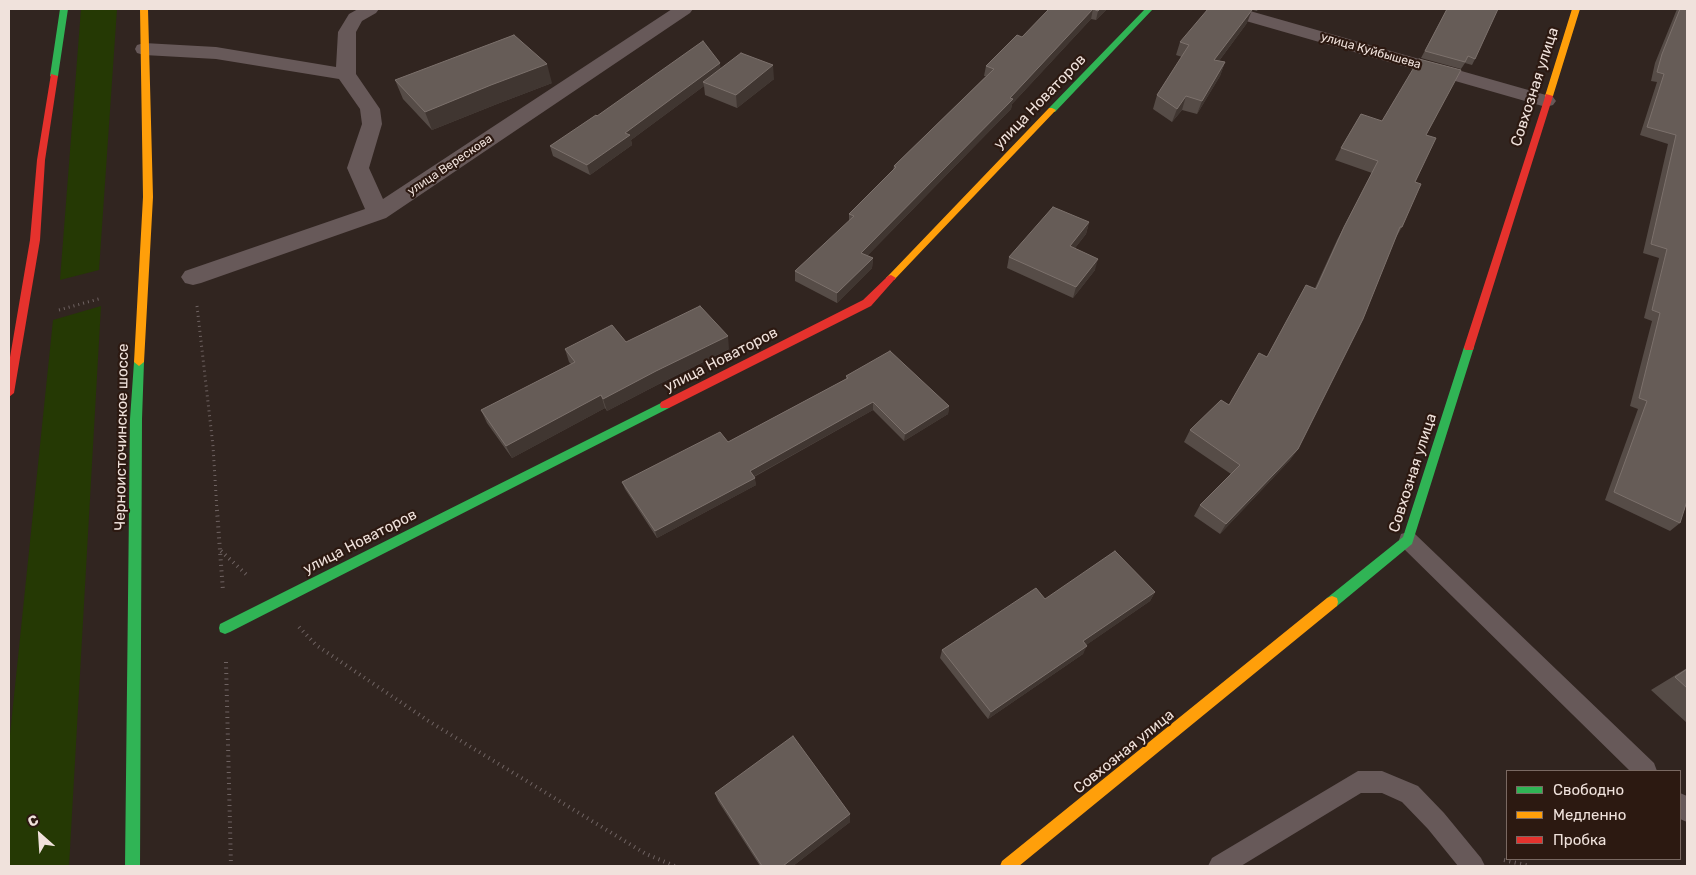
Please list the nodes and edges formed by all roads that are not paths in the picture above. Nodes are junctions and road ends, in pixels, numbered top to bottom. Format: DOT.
graph roads {
  1 [pos="64,9"];
  2 [pos="144,9"];
  3 [pos="684,9"];
  4 [pos="1150,9"];
  5 [pos="1224,9"];
  6 [pos="1576,9"];
  7 [pos="362,13"];
  8 [pos="144,49"];
  9 [pos="346,74"];
  10 [pos="1546,101"];
  11 [pos="378,213"];
  12 [pos="193,277"];
  13 [pos="9,393"];
  14 [pos="1408,540"];
  15 [pos="225,628"];
  16 [pos="1645,770"];
  17 [pos="132,866"];
  18 [pos="1008,866"];
  19 [pos="1220,866"];
  20 [pos="1473,866"];
  1 -- 13 [label="street"];
  2 -- 8 [label="street, Черноисточинское шоссе"];
  3 -- 11 [label="street, улица Верескова"];
  4 -- 15 [label="street, улица Новаторов"];
  5 -- 10 [label="street, улица Куйбышева"];
  6 -- 10 [label="street, Совхозная улица"];
  7 -- 9 [label="street"];
  8 -- 9 [label="street"];
  8 -- 17 [label="street, Черноисточинское шоссе"];
  9 -- 11 [label="street"];
  10 -- 14 [label="street, Совхозная улица"];
  11 -- 12 [label="street, улица Верескова"];
  14 -- 16 [label="lane"];
  14 -- 18 [label="street, Совхозная улица"];
  19 -- 20 [label="lane"];
}
